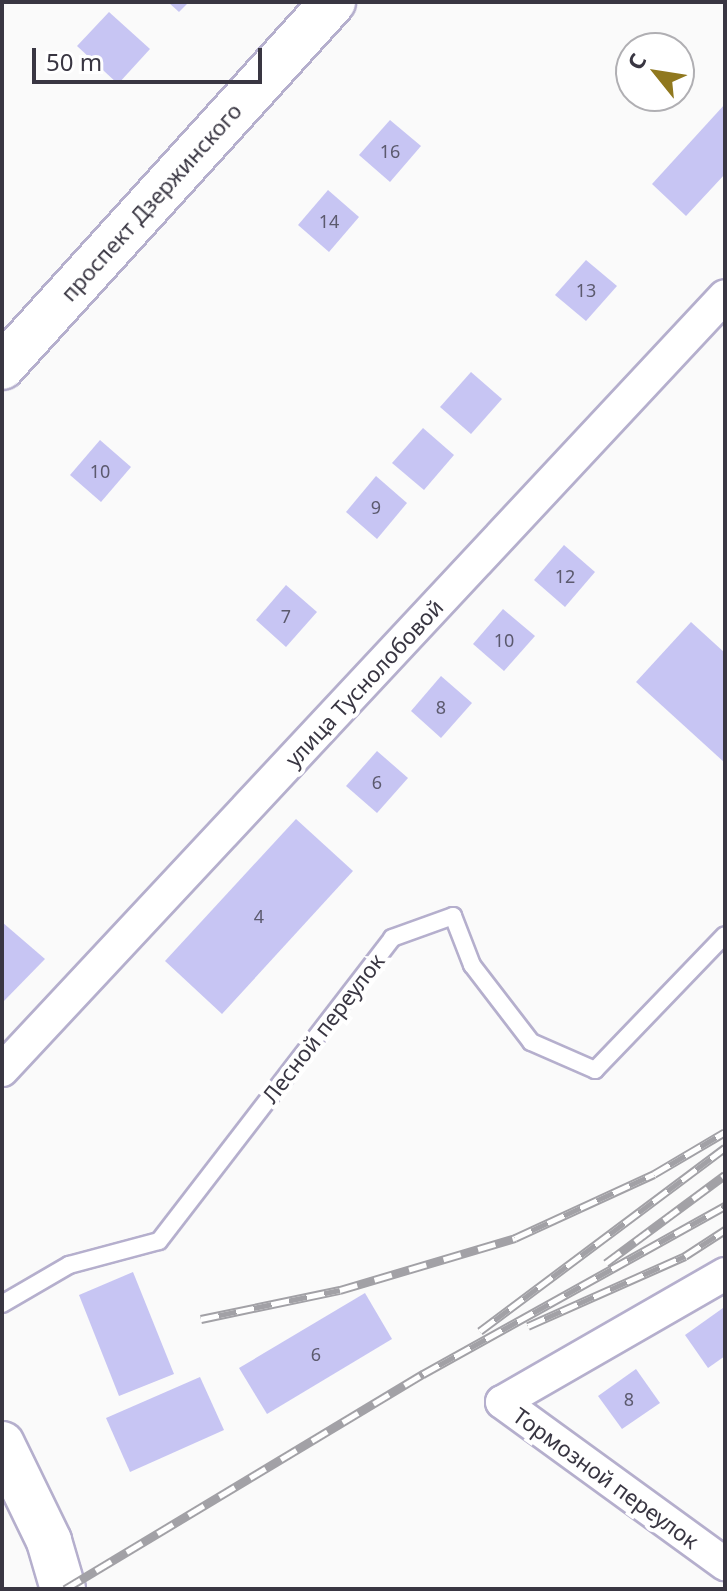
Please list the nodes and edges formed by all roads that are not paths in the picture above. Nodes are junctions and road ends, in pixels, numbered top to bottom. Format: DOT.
graph roads {
  1 [pos="333,2"];
  2 [pos="725,296"];
  3 [pos="2,367"];
  4 [pos="725,935"];
  5 [pos="2,1070"];
  6 [pos="725,1274"];
  7 [pos="2,1304"];
  8 [pos="2,1444"];
  9 [pos="725,1564"];
  10 [pos="63,1589"];
  1 -- 3 [label="street, проспект Дзержинского"];
  2 -- 5 [label="street, улица Туснолобовой"];
  4 -- 7 [label="lane, Лесной переулок"];
  6 -- 9 [label="street, Тормозной переулок"];
  8 -- 10 [label="street"];
}
